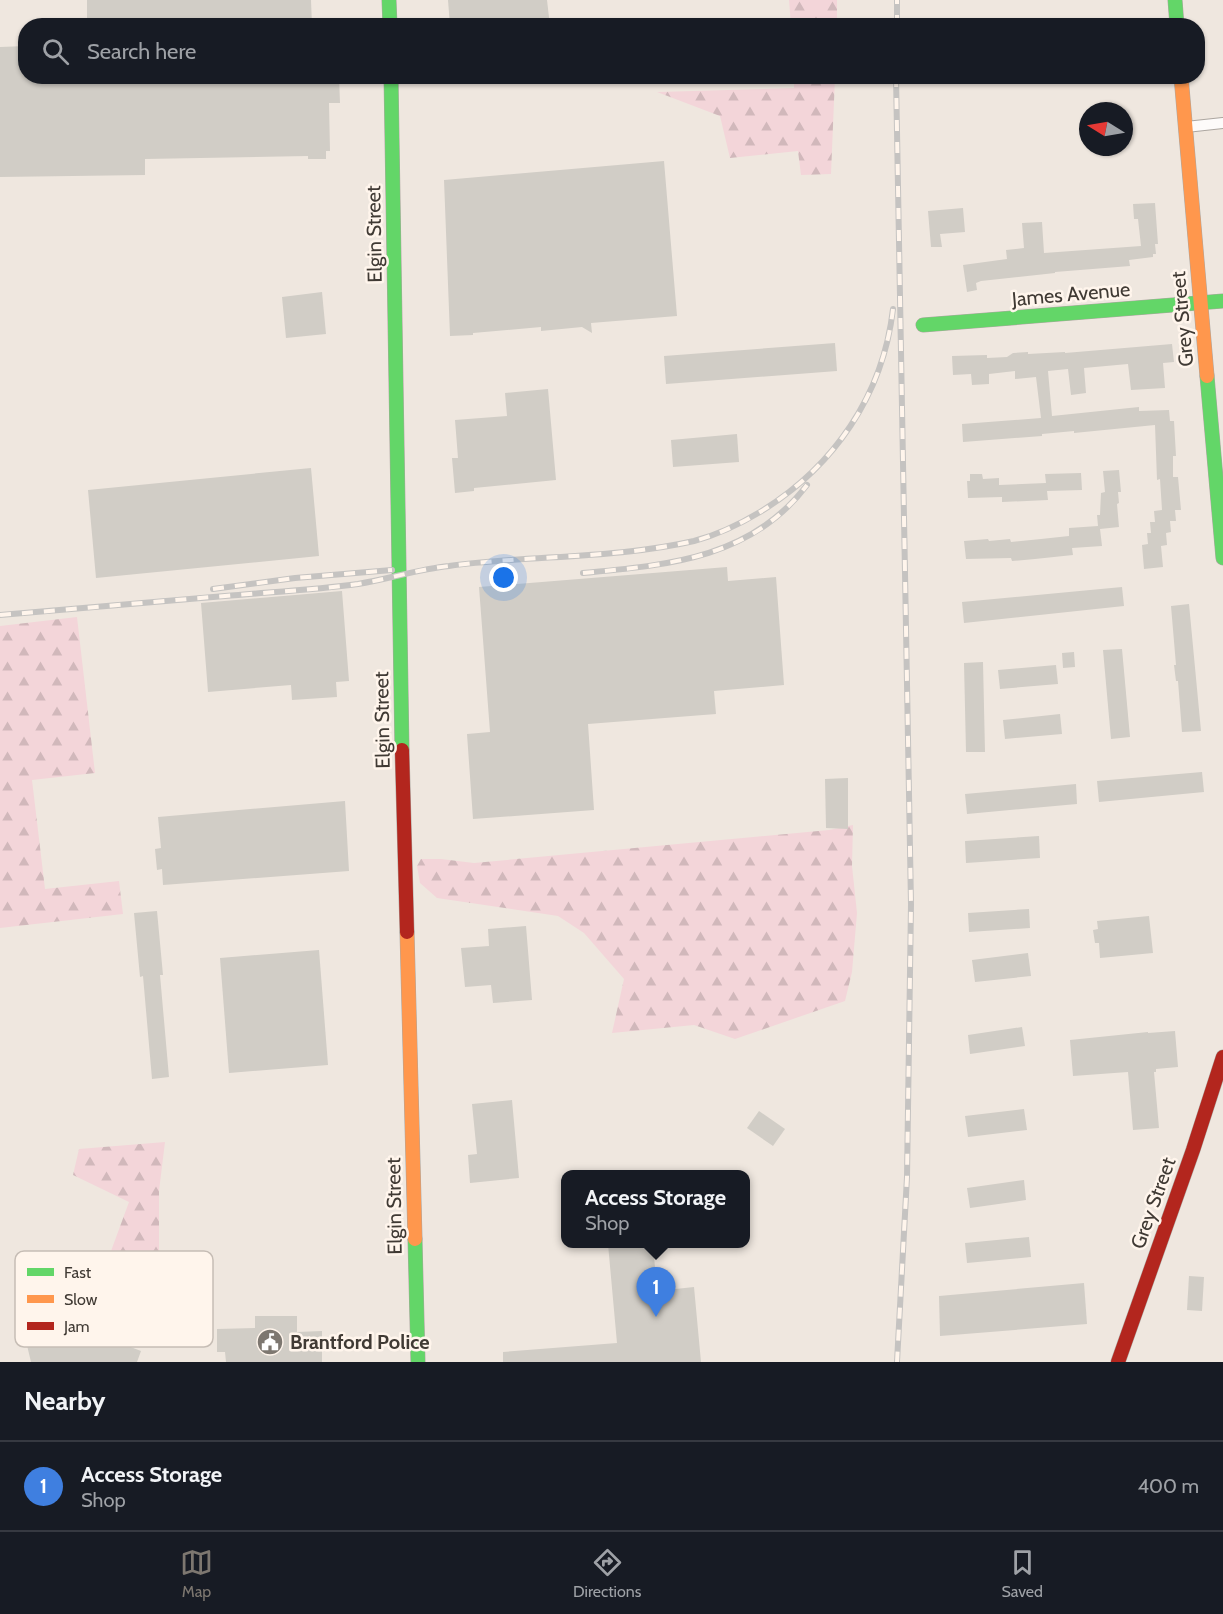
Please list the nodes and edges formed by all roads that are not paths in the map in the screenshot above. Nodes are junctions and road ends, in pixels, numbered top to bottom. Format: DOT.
graph roads {
  1 [pos="389,0"];
  2 [pos="1175,0"];
  3 [pos="390,18"];
  4 [pos="1176,18"];
  5 [pos="391,84"];
  6 [pos="1182,84"];
  7 [pos="1223,123"];
  8 [pos="1186,127"];
  9 [pos="1223,301"];
  10 [pos="1200,303"];
  11 [pos="923,325"];
  12 [pos="1223,558"];
  13 [pos="1223,1057"];
  14 [pos="418,1362"];
  15 [pos="1118,1362"];
  1 -- 3 [label="main road"];
  2 -- 4 [label="main road"];
  5 -- 14 [label="main road, Elgin Street"];
  6 -- 8 [label="main road, Grey Street"];
  7 -- 8 [label="street"];
  8 -- 10 [label="main road, Grey Street"];
  9 -- 10 [label="main road, James Avenue"];
  10 -- 11 [label="main road, James Avenue"];
  10 -- 12 [label="main road, Grey Street"];
  13 -- 15 [label="main road, Grey Street"];
}
